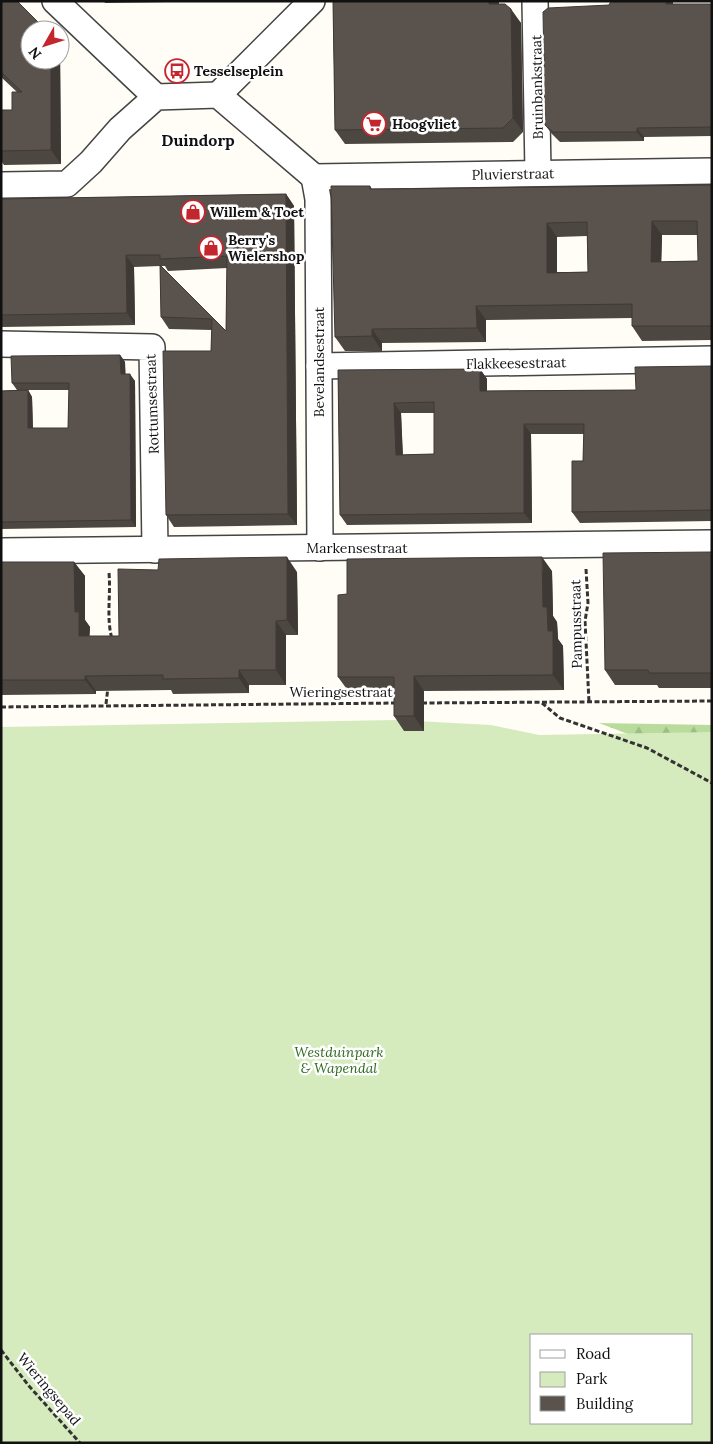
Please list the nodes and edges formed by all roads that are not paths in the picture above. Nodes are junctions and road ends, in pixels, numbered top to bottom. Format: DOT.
graph roads {
  1 [pos="55,1"];
  2 [pos="312,1"];
  3 [pos="535,1"];
  4 [pos="218,95"];
  5 [pos="156,97"];
  6 [pos="712,171"];
  7 [pos="538,173"];
  8 [pos="314,177"];
  9 [pos="1,185"];
  10 [pos="1,344"];
  11 [pos="712,359"];
  12 [pos="319,366"];
  13 [pos="712,543"];
  14 [pos="320,548"];
  15 [pos="155,550"];
  16 [pos="1,552"];
  1 -- 5 [label="street"];
  2 -- 4 [label="street"];
  3 -- 7 [label="street, Bruinbankstraat"];
  4 -- 5 [label="street"];
  4 -- 8 [label="street"];
  5 -- 9 [label="street"];
  6 -- 7 [label="street, Pluvierstraat"];
  7 -- 8 [label="street, Pluvierstraat"];
  8 -- 12 [label="street, Bevelandsestraat"];
  10 -- 15 [label="street, Rottumsestraat"];
  11 -- 12 [label="street, Flakkeesestraat"];
  12 -- 14 [label="street, Bevelandsestraat"];
  13 -- 14 [label="street, Markensestraat"];
  14 -- 15 [label="street, Markensestraat"];
  15 -- 16 [label="street, Markensestraat"];
}
